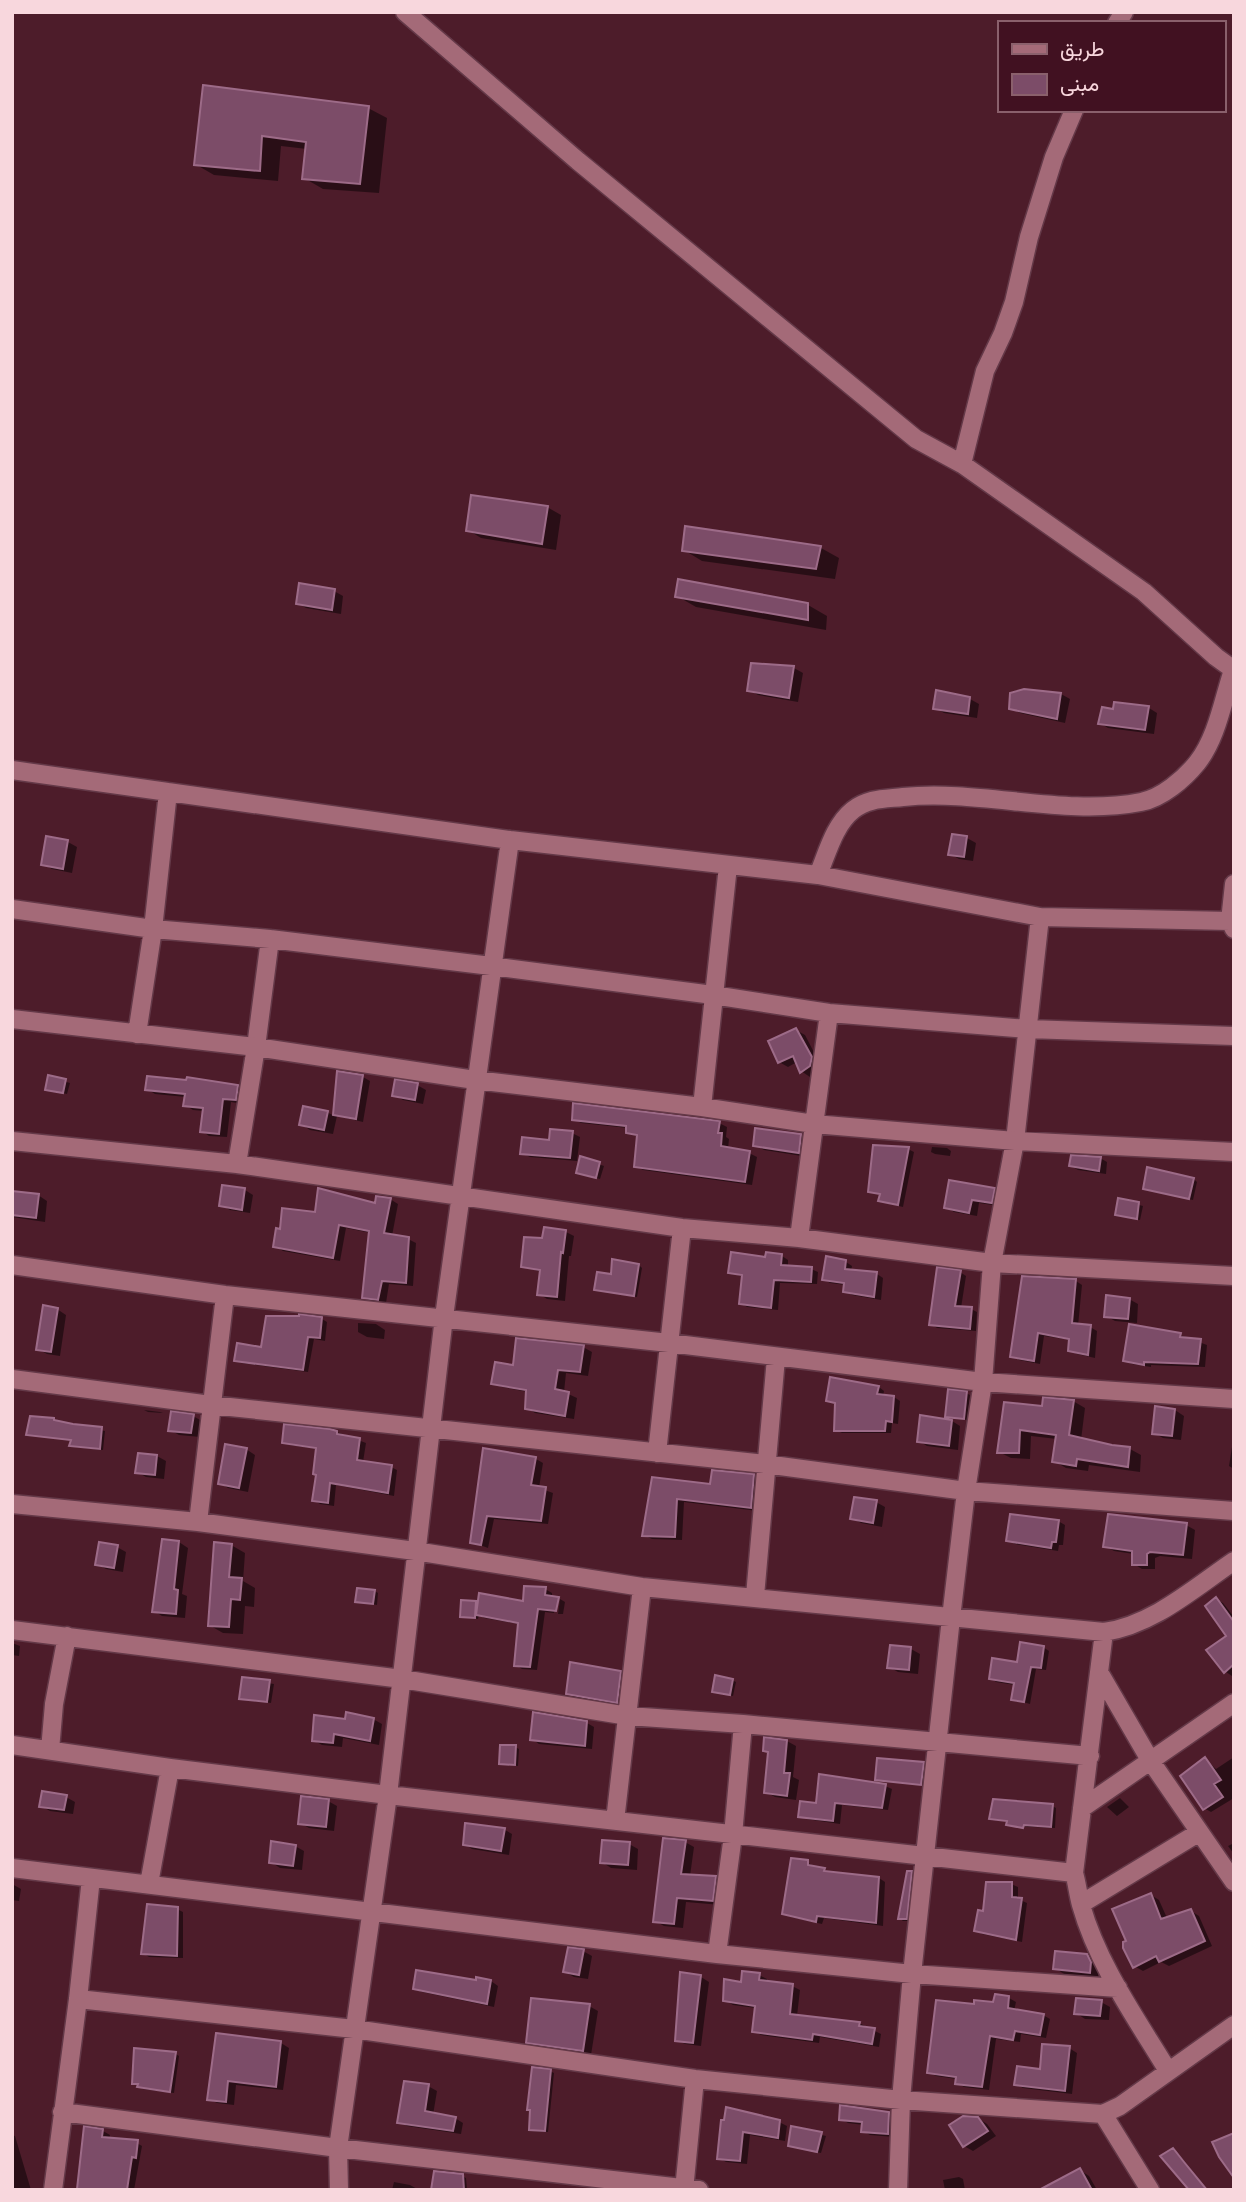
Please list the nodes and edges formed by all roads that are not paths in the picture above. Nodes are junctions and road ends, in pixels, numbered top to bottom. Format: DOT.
graph roads {
  1 [pos="405,12"];
  2 [pos="1073,112"];
  3 [pos="962,464"];
  4 [pos="1233,670"];
  5 [pos="12,770"];
  6 [pos="169,792"];
  7 [pos="510,840"];
  8 [pos="728,866"];
  9 [pos="818,874"];
  10 [pos="1234,884"];
  11 [pos="12,909"];
  12 [pos="1040,917"];
  13 [pos="1232,925"];
  14 [pos="153,929"];
  15 [pos="270,939"];
  16 [pos="491,966"];
  17 [pos="713,995"];
  18 [pos="830,1013"];
  19 [pos="12,1019"];
  20 [pos="1028,1029"];
  21 [pos="137,1034"];
  22 [pos="1234,1036"];
  23 [pos="256,1047"];
  24 [pos="475,1080"];
  25 [pos="702,1107"];
  26 [pos="814,1124"];
  27 [pos="1015,1140"];
  28 [pos="12,1141"];
  29 [pos="1234,1152"];
  30 [pos="237,1164"];
  31 [pos="460,1196"];
  32 [pos="682,1228"];
  33 [pos="799,1238"];
  34 [pos="992,1263"];
  35 [pos="12,1265"];
  36 [pos="1234,1276"];
  37 [pos="225,1295"];
  38 [pos="444,1317"];
  39 [pos="669,1343"];
  40 [pos="776,1358"];
  41 [pos="12,1379"];
  42 [pos="983,1382"];
  43 [pos="1234,1399"];
  44 [pos="211,1405"];
  45 [pos="432,1429"];
  46 [pos="657,1453"];
  47 [pos="765,1464"];
  48 [pos="966,1491"];
  49 [pos="12,1504"];
  50 [pos="1234,1511"];
  51 [pos="198,1522"];
  52 [pos="415,1551"];
  53 [pos="1234,1561"];
  54 [pos="642,1587"];
  55 [pos="755,1597"];
  56 [pos="951,1618"];
  57 [pos="12,1630"];
  58 [pos="1104,1632"];
  59 [pos="67,1636"];
  60 [pos="1099,1672"];
  61 [pos="402,1679"];
  62 [pos="1234,1703"];
  63 [pos="628,1716"];
  64 [pos="743,1724"];
  65 [pos="939,1744"];
  66 [pos="12,1745"];
  67 [pos="50,1750"];
  68 [pos="1090,1756"];
  69 [pos="1150,1760"];
  70 [pos="170,1768"];
  71 [pos="388,1796"];
  72 [pos="1082,1808"];
  73 [pos="615,1821"];
  74 [pos="1198,1833"];
  75 [pos="733,1835"];
  76 [pos="926,1855"];
  77 [pos="12,1868"];
  78 [pos="1074,1873"];
  79 [pos="91,1878"];
  80 [pos="1234,1882"];
  81 [pos="149,1884"];
  82 [pos="1081,1904"];
  83 [pos="371,1913"];
  84 [pos="717,1954"];
  85 [pos="912,1974"];
  86 [pos="1118,1988"];
  87 [pos="78,1999"];
  88 [pos="1233,2026"];
  89 [pos="354,2029"];
  90 [pos="1168,2071"];
  91 [pos="695,2079"];
  92 [pos="901,2100"];
  93 [pos="62,2112"];
  94 [pos="1103,2114"];
  95 [pos="338,2148"];
  96 [pos="689,2189"];
  97 [pos="53,2190"];
  98 [pos="339,2190"];
  99 [pos="898,2190"];
  100 [pos="1150,2190"];
  1 -- 3 [label="street"];
  2 -- 3 [label="street"];
  3 -- 4 [label="street"];
  4 -- 9 [label="street"];
  5 -- 6 [label="street"];
  6 -- 7 [label="street"];
  6 -- 14 [label="street"];
  7 -- 8 [label="street"];
  7 -- 16 [label="street"];
  8 -- 9 [label="street"];
  8 -- 17 [label="street"];
  9 -- 12 [label="street"];
  10 -- 13 [label="street"];
  11 -- 14 [label="street"];
  12 -- 13 [label="street"];
  12 -- 20 [label="street"];
  14 -- 15 [label="street"];
  14 -- 21 [label="street"];
  15 -- 16 [label="street"];
  15 -- 23 [label="street"];
  16 -- 17 [label="street"];
  16 -- 24 [label="street"];
  17 -- 18 [label="street"];
  17 -- 25 [label="street"];
  18 -- 20 [label="street"];
  18 -- 26 [label="street"];
  19 -- 21 [label="street"];
  20 -- 22 [label="street"];
  20 -- 27 [label="street"];
  21 -- 23 [label="street"];
  23 -- 24 [label="street"];
  23 -- 30 [label="street"];
  24 -- 25 [label="street"];
  24 -- 31 [label="street"];
  25 -- 26 [label="street"];
  26 -- 27 [label="street"];
  26 -- 33 [label="street"];
  27 -- 29 [label="street"];
  27 -- 34 [label="street"];
  28 -- 30 [label="street"];
  30 -- 31 [label="street"];
  31 -- 32 [label="street"];
  31 -- 38 [label="street"];
  32 -- 33 [label="street"];
  32 -- 39 [label="street"];
  33 -- 34 [label="street"];
  34 -- 36 [label="street"];
  34 -- 42 [label="street"];
  35 -- 37 [label="street"];
  37 -- 38 [label="street"];
  37 -- 44 [label="street"];
  38 -- 39 [label="street"];
  38 -- 45 [label="street"];
  39 -- 40 [label="street"];
  39 -- 46 [label="street"];
  40 -- 42 [label="street"];
  40 -- 47 [label="street"];
  41 -- 44 [label="street"];
  42 -- 43 [label="street"];
  42 -- 48 [label="street"];
  44 -- 45 [label="street"];
  44 -- 51 [label="street"];
  45 -- 46 [label="street"];
  45 -- 52 [label="street"];
  46 -- 47 [label="street"];
  47 -- 48 [label="street"];
  47 -- 55 [label="street"];
  48 -- 50 [label="street"];
  48 -- 56 [label="street"];
  49 -- 51 [label="street"];
  51 -- 52 [label="street"];
  52 -- 54 [label="street"];
  52 -- 61 [label="street"];
  53 -- 58 [label="street"];
  54 -- 55 [label="street"];
  54 -- 63 [label="street"];
  55 -- 56 [label="street"];
  56 -- 58 [label="street"];
  56 -- 65 [label="street"];
  57 -- 59 [label="street"];
  58 -- 60 [label="street"];
  59 -- 61 [label="street"];
  59 -- 67 [label="street"];
  60 -- 68 [label="street"];
  60 -- 69 [label="street"];
  61 -- 63 [label="street"];
  61 -- 71 [label="street"];
  62 -- 69 [label="street"];
  63 -- 64 [label="street"];
  63 -- 73 [label="street"];
  64 -- 65 [label="street"];
  64 -- 75 [label="street"];
  65 -- 68 [label="street"];
  65 -- 76 [label="street"];
  66 -- 67 [label="street"];
  67 -- 70 [label="street"];
  68 -- 72 [label="street"];
  69 -- 72 [label="street"];
  69 -- 74 [label="street"];
  70 -- 71 [label="street"];
  70 -- 81 [label="street"];
  71 -- 73 [label="street"];
  71 -- 83 [label="street"];
  72 -- 78 [label="street"];
  73 -- 75 [label="street"];
  74 -- 80 [label="street"];
  74 -- 82 [label="street"];
  75 -- 76 [label="street"];
  75 -- 84 [label="street"];
  76 -- 78 [label="street"];
  76 -- 85 [label="street"];
  77 -- 79 [label="street"];
  78 -- 82 [label="street"];
  79 -- 81 [label="street"];
  79 -- 87 [label="street"];
  81 -- 83 [label="street"];
  82 -- 86 [label="street"];
  83 -- 84 [label="street"];
  83 -- 89 [label="street"];
  84 -- 85 [label="street"];
  85 -- 86 [label="street"];
  85 -- 92 [label="street"];
  86 -- 90 [label="street"];
  87 -- 89 [label="street"];
  87 -- 93 [label="street"];
  88 -- 90 [label="street"];
  89 -- 91 [label="street"];
  89 -- 95 [label="street"];
  90 -- 94 [label="street"];
  91 -- 92 [label="street"];
  91 -- 96 [label="street"];
  92 -- 94 [label="street"];
  92 -- 99 [label="street"];
  93 -- 95 [label="street"];
  93 -- 97 [label="street"];
  94 -- 100 [label="street"];
  95 -- 96 [label="street"];
  95 -- 98 [label="street"];
}
